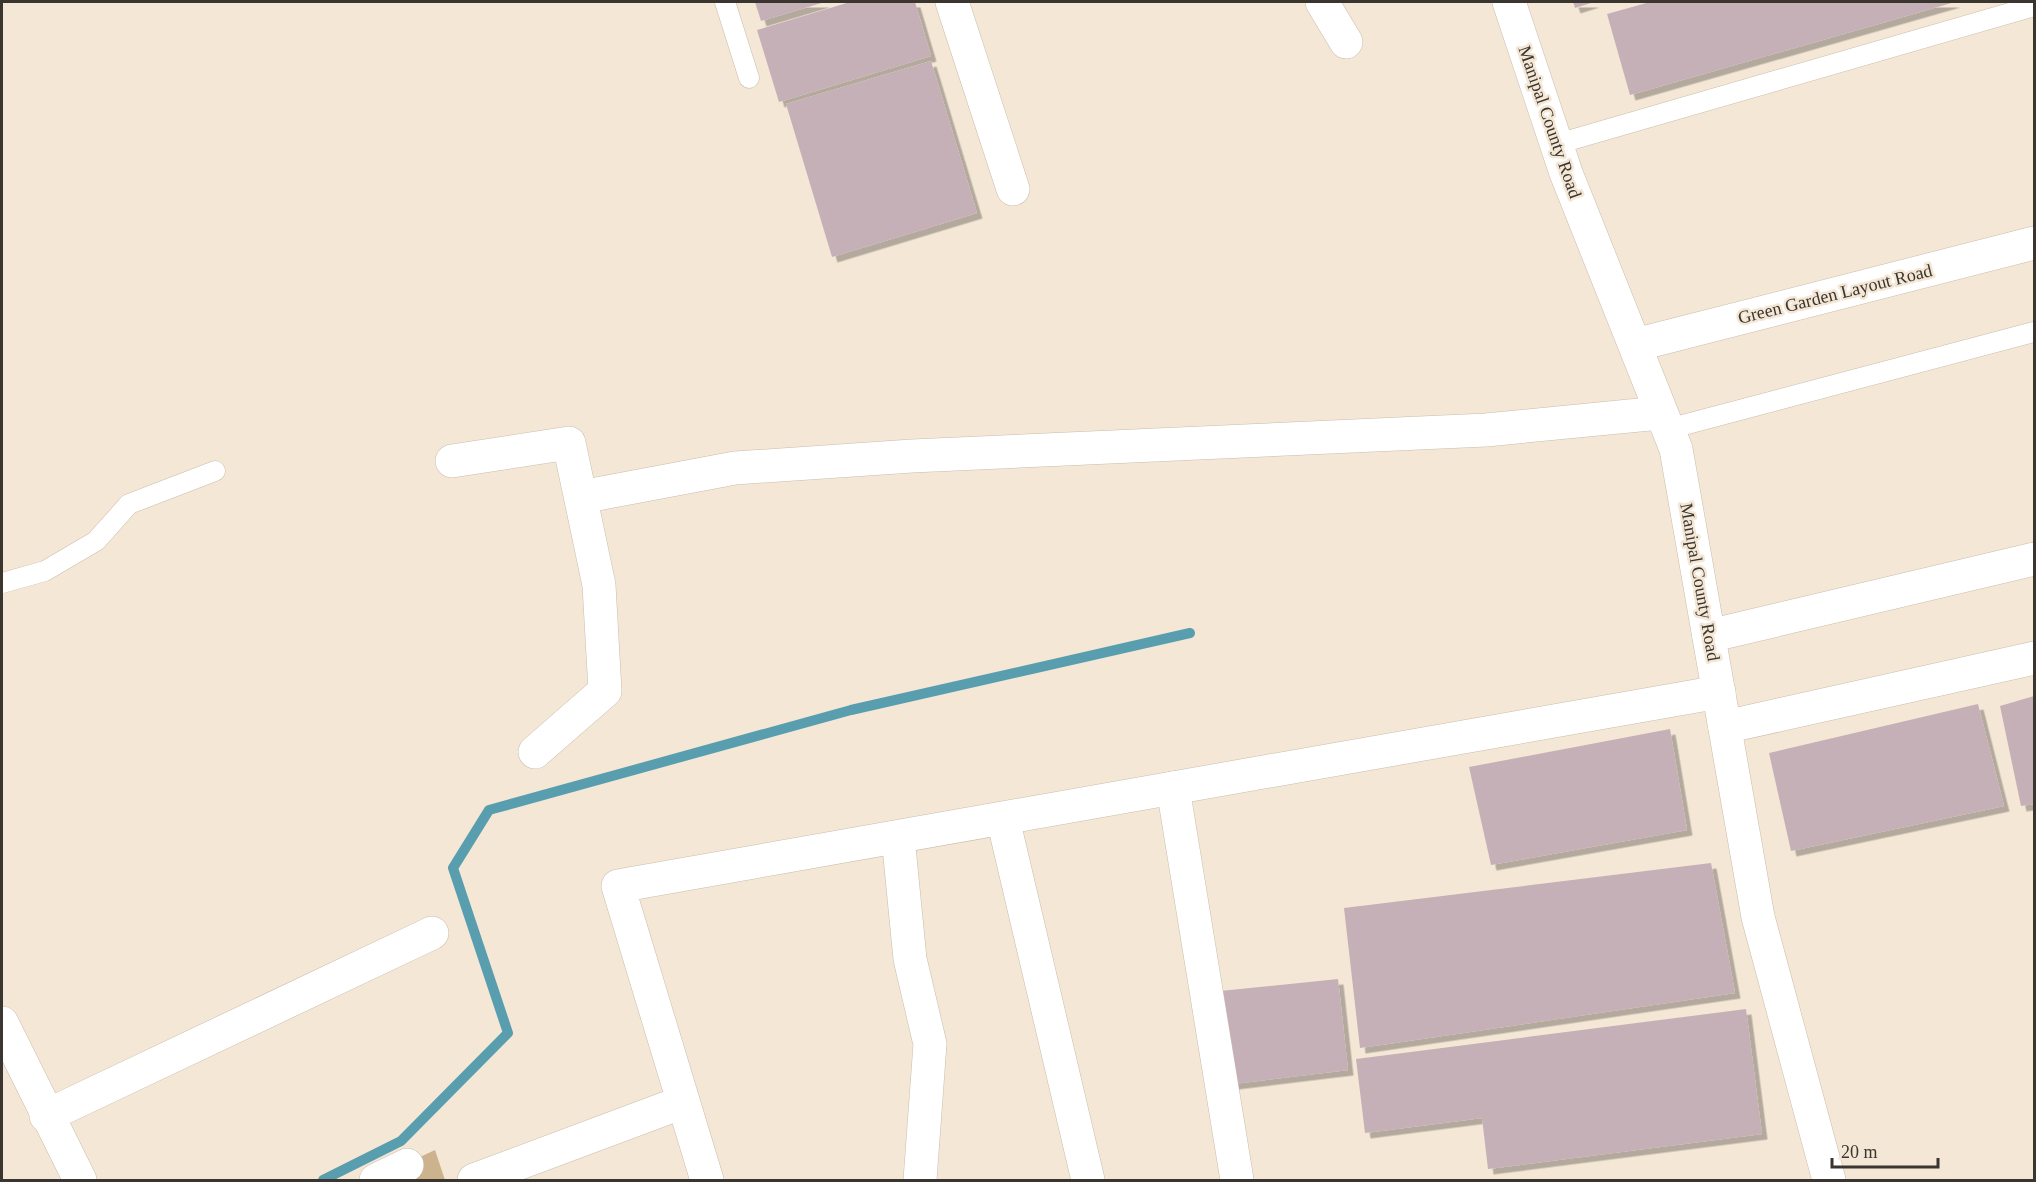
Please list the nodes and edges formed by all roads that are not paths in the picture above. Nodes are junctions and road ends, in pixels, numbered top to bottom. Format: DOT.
graph roads {
  1 [pos="725,2"];
  2 [pos="952,2"];
  3 [pos="1322,2"];
  4 [pos="1509,2"];
  5 [pos="2034,6"];
  6 [pos="1346,42"];
  7 [pos="749,78"];
  8 [pos="1557,144"];
  9 [pos="1013,189"];
  10 [pos="2034,243"];
  11 [pos="2034,332"];
  12 [pos="1635,345"];
  13 [pos="1664,421"];
  14 [pos="452,461"];
  15 [pos="214,471"];
  16 [pos="581,497"];
  17 [pos="2034,559"];
  18 [pos="2,583"];
  19 [pos="1709,636"];
  20 [pos="2034,658"];
  21 [pos="1719,693"];
  22 [pos="1725,728"];
  23 [pos="535,752"];
  24 [pos="1173,788"];
  25 [pos="1003,819"];
  26 [pos="898,837"];
  27 [pos="432,933"];
  28 [pos="2,1023"];
  29 [pos="683,1102"];
  30 [pos="46,1116"];
  31 [pos="407,1165"];
  32 [pos="80,1180"];
  33 [pos="376,1180"];
  34 [pos="474,1180"];
  35 [pos="707,1180"];
  36 [pos="920,1180"];
  37 [pos="1088,1180"];
  38 [pos="1237,1180"];
  39 [pos="1829,1180"];
  1 -- 7 [label="lane"];
  2 -- 9 [label="street"];
  3 -- 6 [label="street"];
  4 -- 8 [label="street, Manipal County Road"];
  5 -- 8 [label="lane"];
  8 -- 12 [label="street, Manipal County Road"];
  10 -- 12 [label="street, Green Garden Layout Road"];
  11 -- 13 [label="lane"];
  12 -- 13 [label="street, Manipal County Road"];
  13 -- 16 [label="street"];
  13 -- 19 [label="street, Manipal County Road"];
  14 -- 16 [label="street"];
  15 -- 18 [label="lane"];
  16 -- 23 [label="street"];
  17 -- 19 [label="street"];
  19 -- 21 [label="street, Manipal County Road"];
  20 -- 22 [label="street"];
  21 -- 22 [label="street, Manipal County Road"];
  21 -- 24 [label="street"];
  22 -- 39 [label="street, Manipal County Road"];
  24 -- 25 [label="street"];
  24 -- 38 [label="street"];
  25 -- 26 [label="street"];
  25 -- 37 [label="street"];
  26 -- 29 [label="street"];
  26 -- 36 [label="street"];
  27 -- 30 [label="street"];
  28 -- 30 [label="street"];
  29 -- 34 [label="street"];
  29 -- 35 [label="street"];
  30 -- 32 [label="street"];
  31 -- 33 [label="street"];
}
